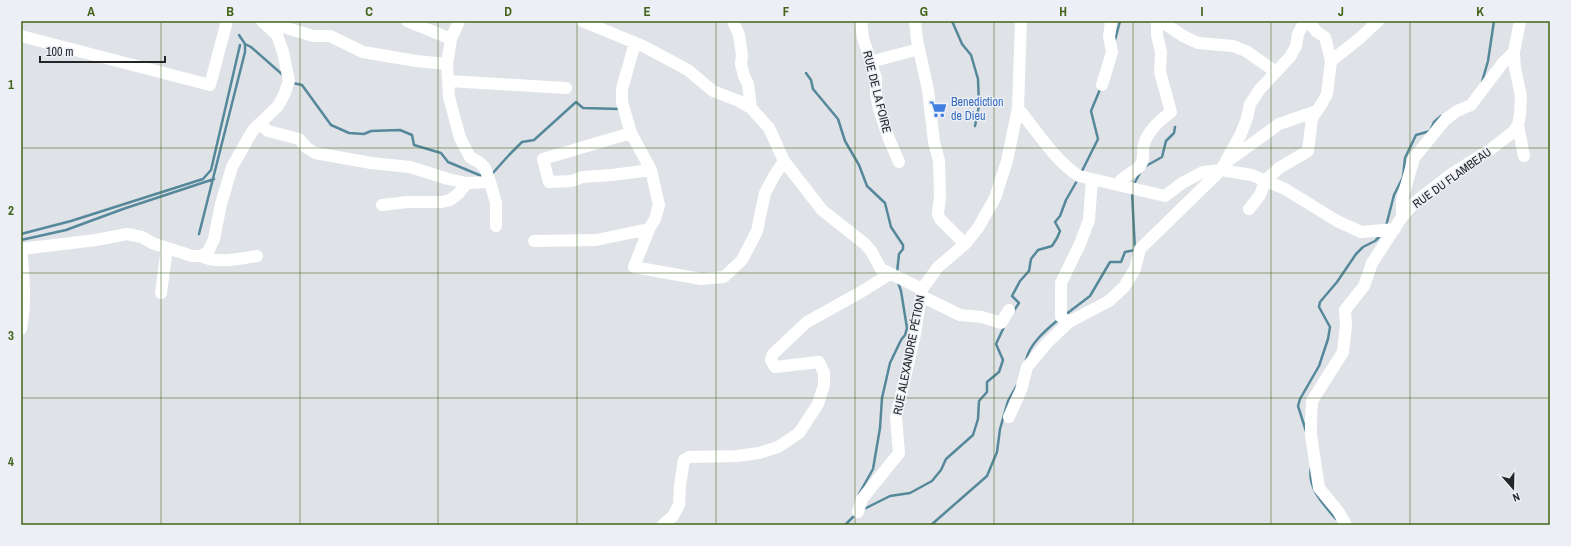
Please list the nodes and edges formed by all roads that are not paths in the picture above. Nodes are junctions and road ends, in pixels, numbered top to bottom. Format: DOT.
graph roads {
  1 [pos="227,21"];
  2 [pos="407,21"];
  3 [pos="459,21"];
  4 [pos="582,21"];
  5 [pos="733,21"];
  6 [pos="861,21"];
  7 [pos="915,21"];
  8 [pos="1020,21"];
  9 [pos="1111,21"];
  10 [pos="1157,21"];
  11 [pos="1161,21"];
  12 [pos="1304,21"];
  13 [pos="1308,21"];
  14 [pos="1378,21"];
  15 [pos="1520,21"];
  16 [pos="265,24"];
  17 [pos="21,36"];
  18 [pos="450,39"];
  19 [pos="635,44"];
  20 [pos="919,49"];
  21 [pos="1514,52"];
  22 [pos="1331,60"];
  23 [pos="870,62"];
  24 [pos="447,64"];
  25 [pos="1276,72"];
  26 [pos="449,81"];
  27 [pos="1102,84"];
  28 [pos="566,88"];
  29 [pos="751,108"];
  30 [pos="1018,108"];
  31 [pos="1317,111"];
  32 [pos="260,124"];
  33 [pos="1518,125"];
  34 [pos="631,133"];
  35 [pos="1524,156"];
  36 [pos="784,161"];
  37 [pos="899,162"];
  38 [pos="1222,167"];
  39 [pos="651,170"];
  40 [pos="1092,179"];
  41 [pos="1265,181"];
  42 [pos="490,182"];
  43 [pos="467,183"];
  44 [pos="1118,184"];
  45 [pos="382,206"];
  46 [pos="1250,209"];
  47 [pos="1402,217"];
  48 [pos="496,226"];
  49 [pos="649,229"];
  50 [pos="1395,229"];
  51 [pos="534,241"];
  52 [pos="965,244"];
  53 [pos="167,248"];
  54 [pos="21,249"];
  55 [pos="201,256"];
  56 [pos="257,256"];
  57 [pos="890,274"];
  58 [pos="922,292"];
  59 [pos="160,293"];
  60 [pos="1009,310"];
  61 [pos="23,313"];
  62 [pos="1069,322"];
  63 [pos="21,329"];
  64 [pos="1009,417"];
  65 [pos="858,512"];
  66 [pos="663,525"];
  67 [pos="1346,525"];
  1 -- 17 [label="street"];
  2 -- 18 [label="street"];
  3 -- 18 [label="street"];
  4 -- 19 [label="street"];
  5 -- 29 [label="street"];
  6 -- 23 [label="street, RUE DE LA FOIRE"];
  7 -- 20 [label="street"];
  8 -- 30 [label="street, RUE ALEXANDRE PÉTION"];
  9 -- 27 [label="street"];
  10 -- 44 [label="street"];
  11 -- 25 [label="street"];
  12 -- 25 [label="street"];
  13 -- 22 [label="street"];
  14 -- 22 [label="street"];
  15 -- 21 [label="street"];
  16 -- 24 [label="street"];
  16 -- 32 [label="street"];
  18 -- 24 [label="street"];
  19 -- 29 [label="street"];
  19 -- 34 [label="street"];
  20 -- 23 [label="street"];
  20 -- 52 [label="street"];
  21 -- 33 [label="street"];
  21 -- 47 [label="street"];
  22 -- 31 [label="street"];
  23 -- 37 [label="street, RUE DE LA FOIRE"];
  24 -- 26 [label="street"];
  25 -- 38 [label="street"];
  26 -- 28 [label="street"];
  26 -- 42 [label="street"];
  29 -- 36 [label="street"];
  30 -- 40 [label="street"];
  30 -- 52 [label="street, RUE ALEXANDRE PÉTION"];
  31 -- 38 [label="street"];
  31 -- 41 [label="street"];
  32 -- 43 [label="street"];
  32 -- 55 [label="street"];
  33 -- 35 [label="street"];
  33 -- 47 [label="street, RUE DU FLAMBEAU"];
  34 -- 39 [label="street"];
  34 -- 39 [label="street"];
  36 -- 49 [label="street"];
  36 -- 57 [label="street"];
  38 -- 41 [label="street"];
  38 -- 44 [label="street"];
  38 -- 62 [label="street"];
  39 -- 49 [label="street"];
  40 -- 44 [label="street"];
  40 -- 62 [label="street"];
  41 -- 46 [label="street"];
  41 -- 50 [label="street"];
  42 -- 43 [label="street"];
  42 -- 48 [label="street"];
  43 -- 45 [label="street"];
  47 -- 50 [label="street, RUE DU FLAMBEAU"];
  49 -- 51 [label="street"];
  50 -- 67 [label="street, RUE DU FLAMBEAU"];
  52 -- 58 [label="street, RUE ALEXANDRE PÉTION"];
  53 -- 54 [label="street"];
  53 -- 55 [label="street"];
  53 -- 59 [label="street"];
  54 -- 61 [label="street"];
  55 -- 56 [label="street"];
  57 -- 58 [label="street"];
  57 -- 66 [label="street"];
  58 -- 60 [label="street"];
  58 -- 65 [label="street, RUE ALEXANDRE PÉTION"];
  61 -- 63 [label="street"];
  62 -- 64 [label="street"];
}
